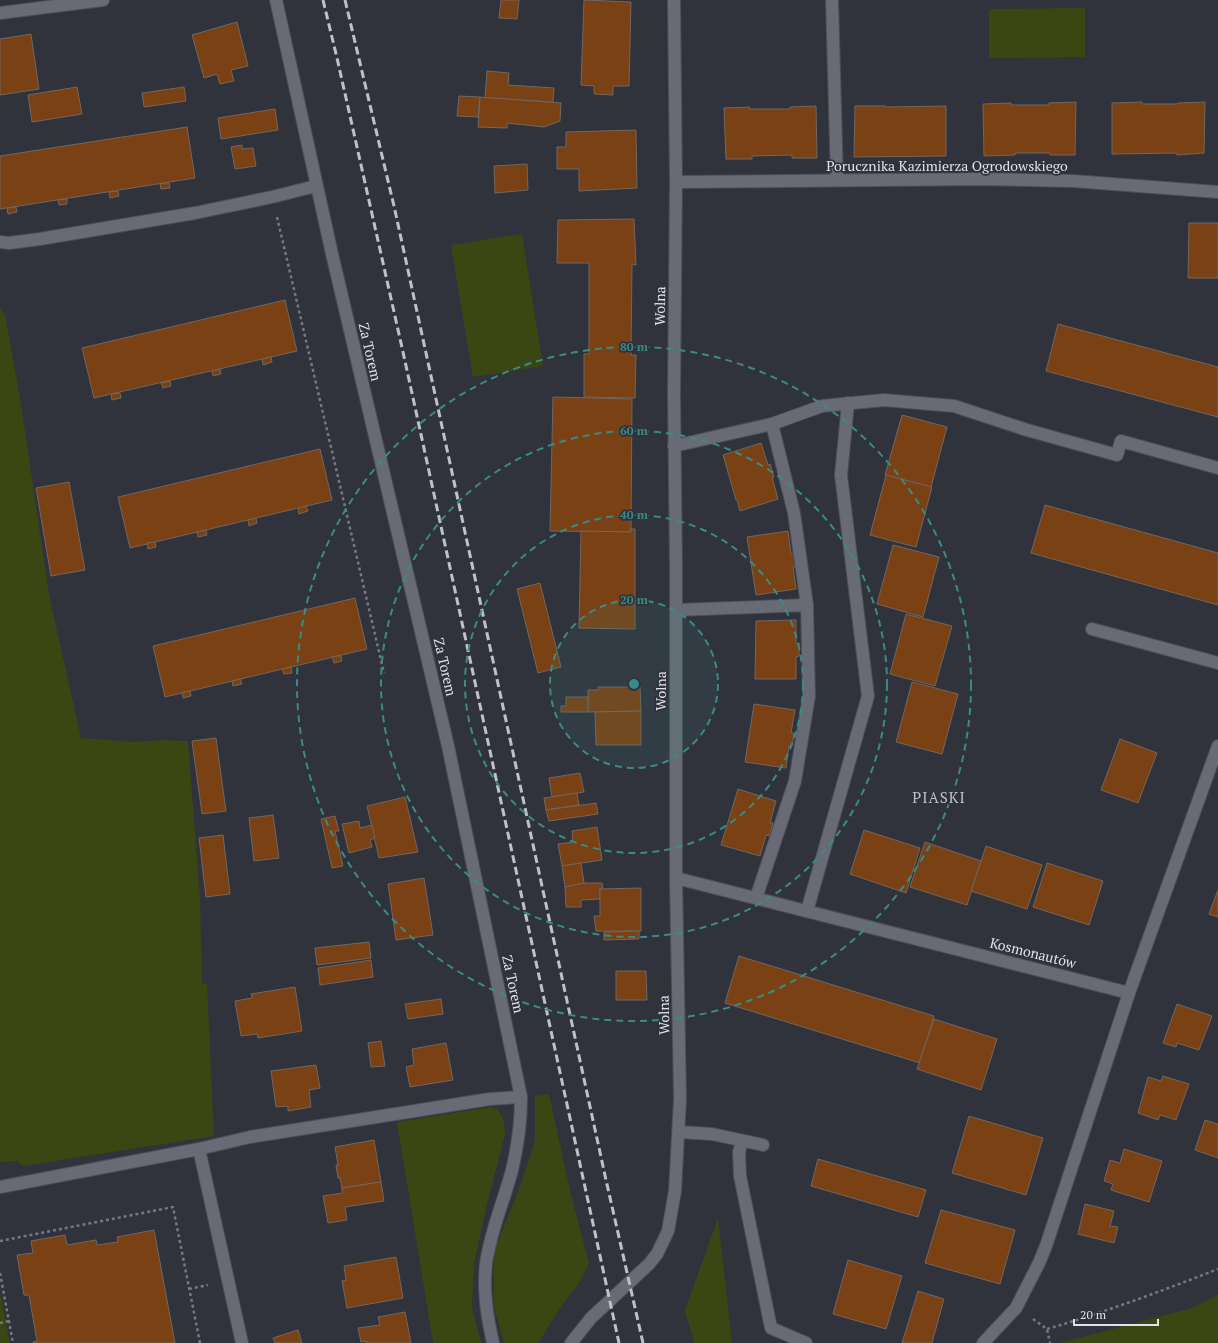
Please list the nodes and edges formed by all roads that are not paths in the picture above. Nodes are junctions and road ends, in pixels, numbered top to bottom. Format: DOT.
graph roads {
  1 [pos="103,0"];
  2 [pos="276,0"];
  3 [pos="674,0"];
  4 [pos="832,0"];
  5 [pos="0,13"];
  6 [pos="837,180"];
  7 [pos="676,182"];
  8 [pos="316,186"];
  9 [pos="1218,192"];
  10 [pos="0,242"];
  11 [pos="848,403"];
  12 [pos="772,424"];
  13 [pos="674,446"];
  14 [pos="1218,468"];
  15 [pos="807,605"];
  16 [pos="676,610"];
  17 [pos="1092,629"];
  18 [pos="1218,662"];
  19 [pos="1218,746"];
  20 [pos="676,878"];
  21 [pos="756,898"];
  22 [pos="807,911"];
  23 [pos="1129,993"];
  24 [pos="521,1097"];
  25 [pos="679,1132"];
  26 [pos="742,1141"];
  27 [pos="763,1145"];
  28 [pos="198,1149"];
  29 [pos="0,1187"];
  30 [pos="242,1343"];
  31 [pos="493,1343"];
  32 [pos="571,1343"];
  33 [pos="806,1343"];
  34 [pos="983,1343"];
  1 -- 5 [label="street"];
  2 -- 8 [label="street, Za Torem"];
  3 -- 7 [label="street, Wolna"];
  4 -- 6 [label="street"];
  6 -- 7 [label="street, Porucznika Kazimierza Ogrodowskiego"];
  6 -- 9 [label="street, Porucznika Kazimierza Ogrodowskiego"];
  7 -- 13 [label="street, Wolna"];
  8 -- 10 [label="street"];
  8 -- 24 [label="street, Za Torem"];
  11 -- 12 [label="street"];
  11 -- 14 [label="street"];
  11 -- 22 [label="street"];
  12 -- 13 [label="street"];
  12 -- 15 [label="street"];
  13 -- 16 [label="street, Wolna"];
  15 -- 16 [label="street"];
  15 -- 21 [label="street"];
  16 -- 20 [label="street, Wolna"];
  17 -- 18 [label="street"];
  19 -- 23 [label="street"];
  20 -- 21 [label="street, Kosmonautów"];
  20 -- 25 [label="street, Wolna"];
  21 -- 22 [label="street, Kosmonautów"];
  22 -- 23 [label="street, Kosmonautów"];
  23 -- 34 [label="street"];
  24 -- 28 [label="street"];
  24 -- 31 [label="street, Za Torem"];
  25 -- 26 [label="street"];
  25 -- 32 [label="street, Wolna"];
  26 -- 27 [label="street"];
  26 -- 33 [label="street"];
  28 -- 29 [label="street"];
  28 -- 30 [label="street"];
}
